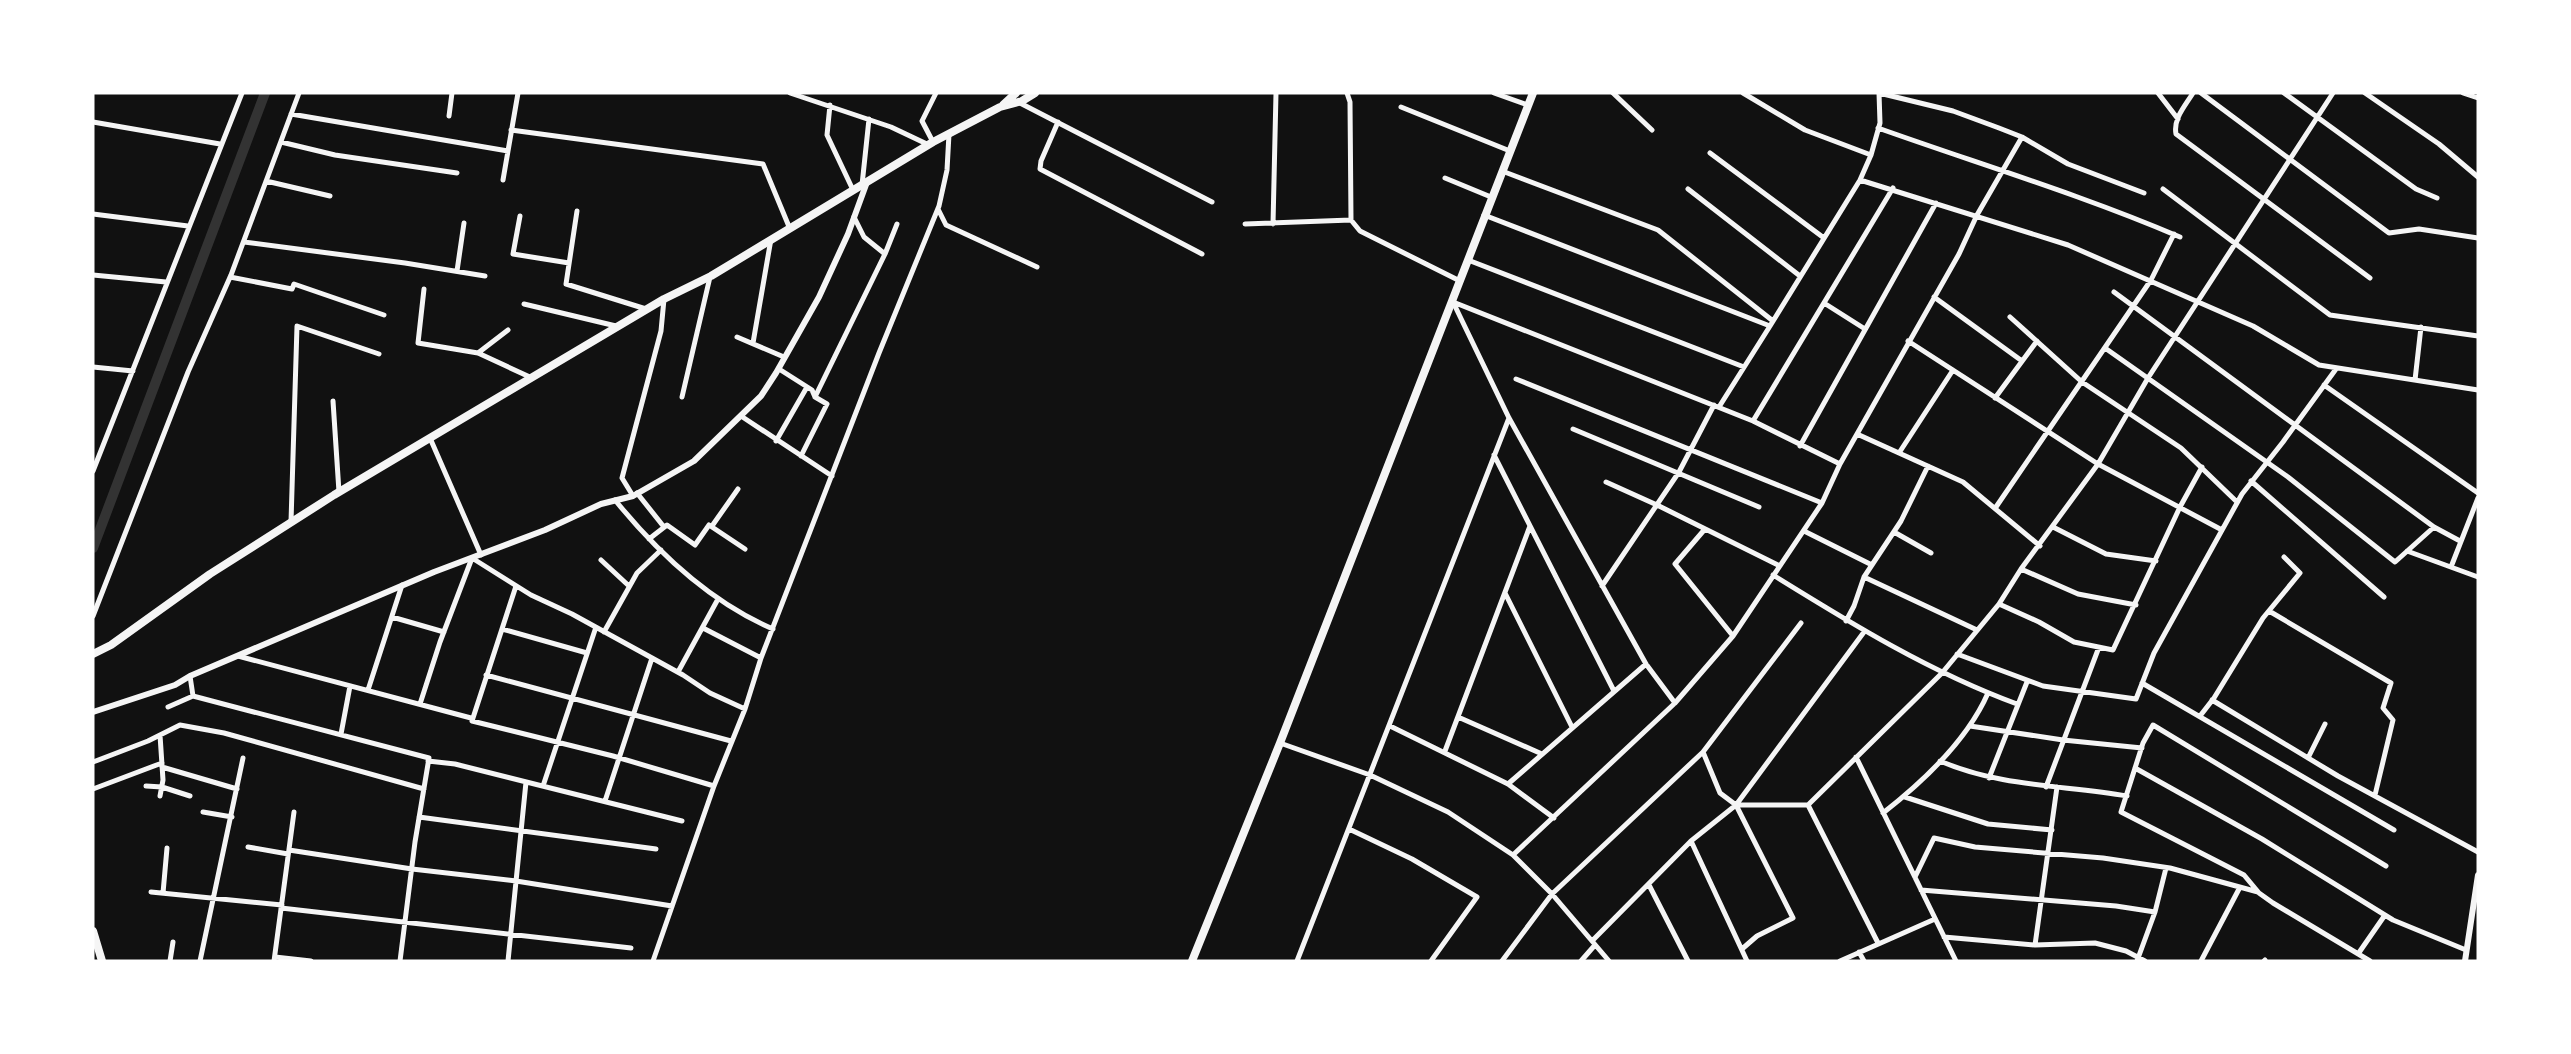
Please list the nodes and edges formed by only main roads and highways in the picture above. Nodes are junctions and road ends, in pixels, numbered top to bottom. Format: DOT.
graph roads {
  1 [pos="1035,93"];
  2 [pos="1533,93"];
  3 [pos="1017,98"];
  4 [pos="94,654"];
  5 [pos="93,931"];
  6 [pos="102,961"];
  7 [pos="1192,961"];
  1 -- 3 [label="highway"];
  2 -- 7 [label="main road"];
  3 -- 4 [label="highway"];
  5 -- 6 [label="main road"];
}
